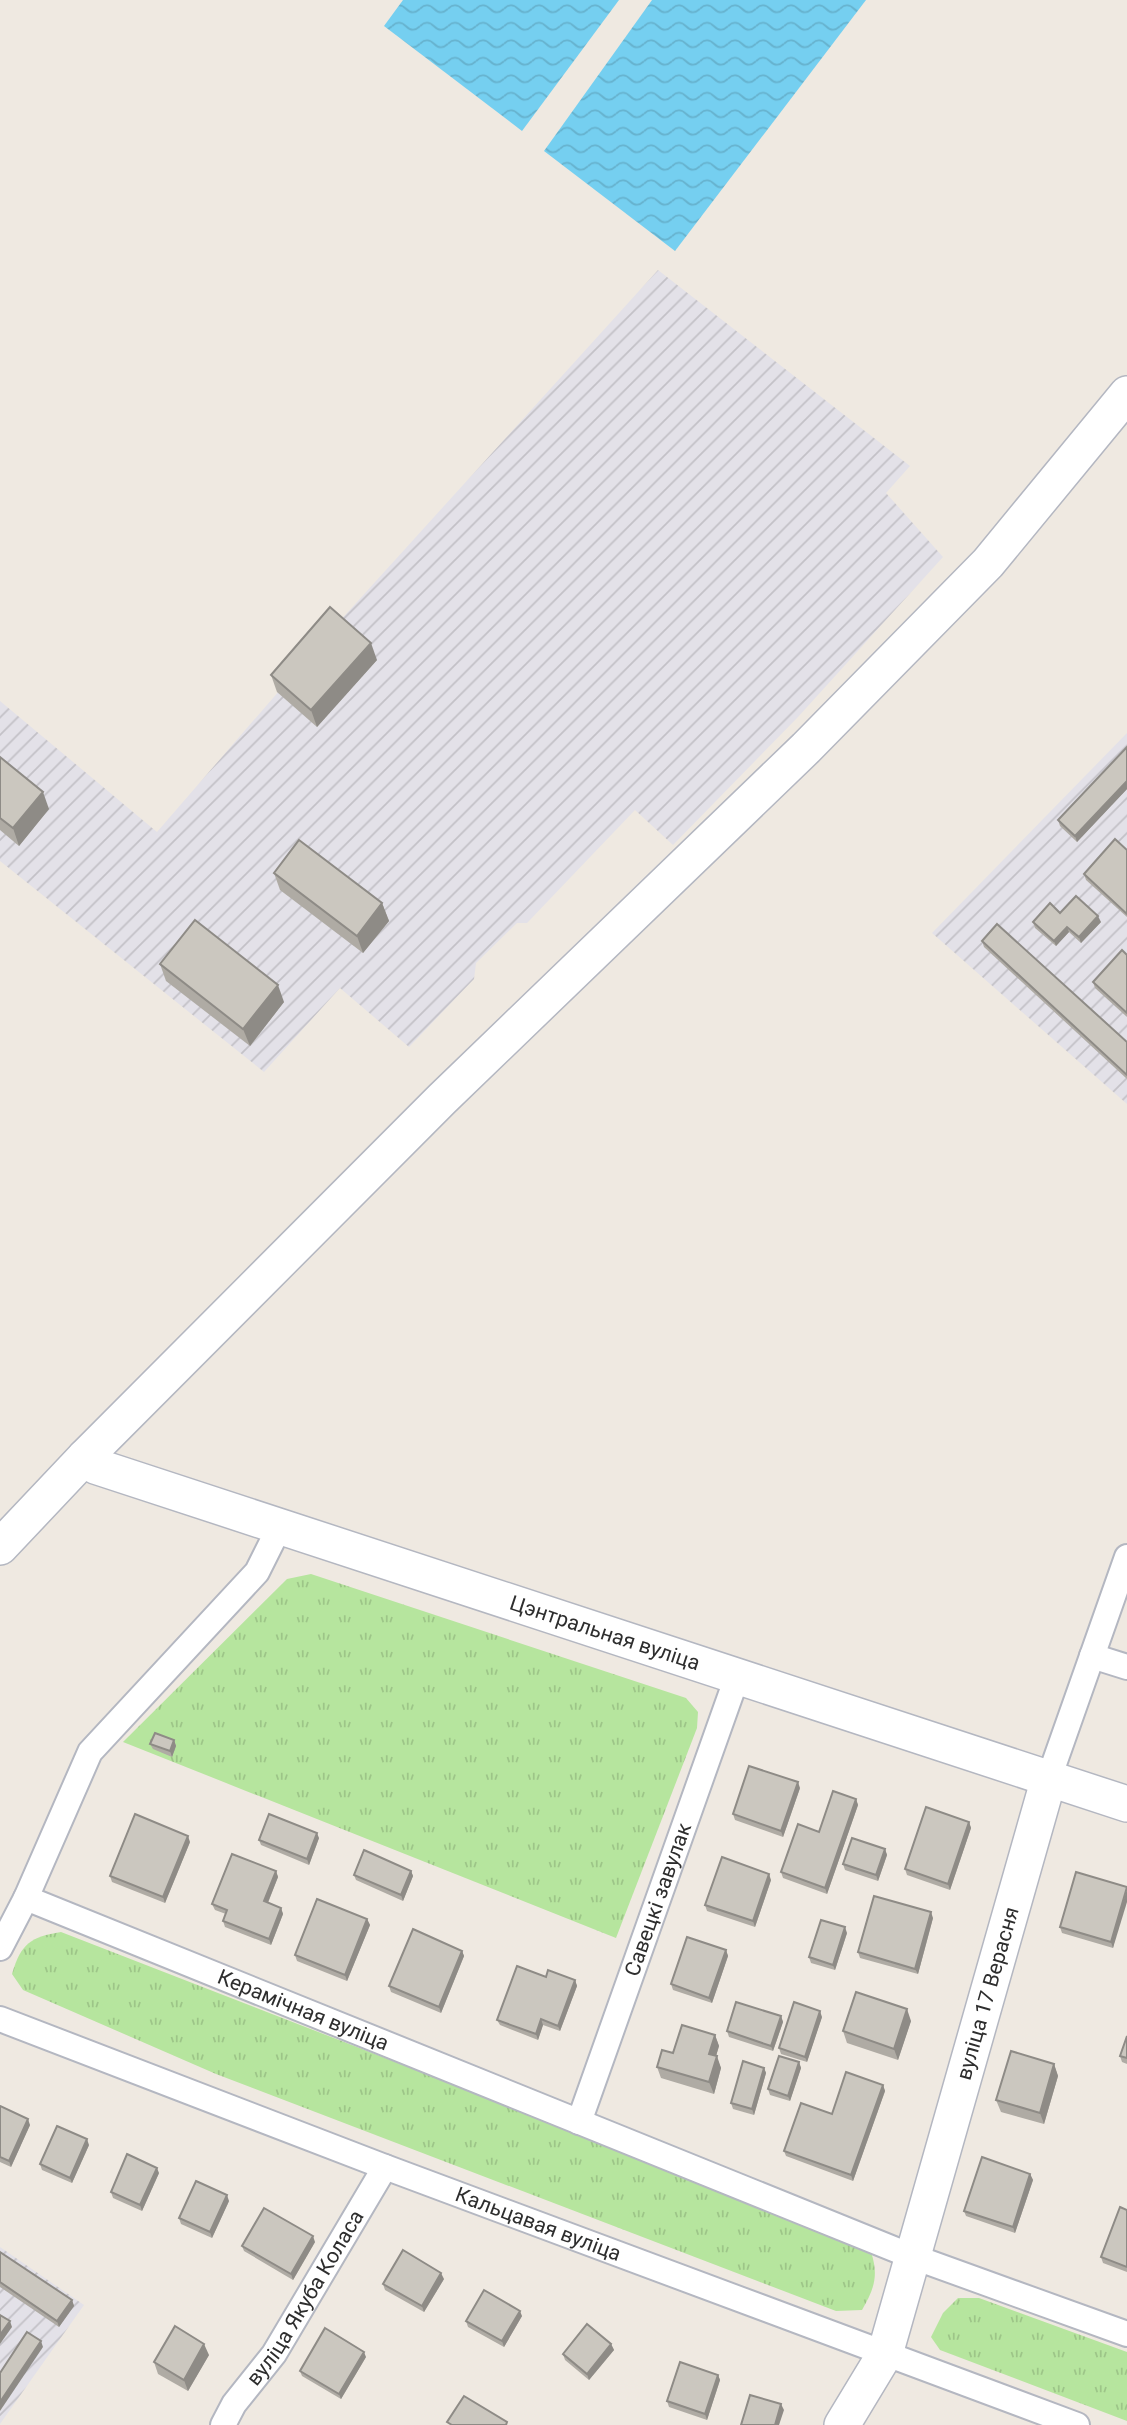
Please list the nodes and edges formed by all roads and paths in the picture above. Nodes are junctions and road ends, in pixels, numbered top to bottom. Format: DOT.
graph roads {
  1 [pos="1127,394"];
  2 [pos="85,1457"];
  3 [pos="279,1528"];
  4 [pos="0,1547"];
  5 [pos="1127,1557"];
  6 [pos="1092,1656"];
  7 [pos="1127,1667"];
  8 [pos="737,1677"];
  9 [pos="1049,1778"];
  10 [pos="1127,1804"];
  11 [pos="26,1898"];
  12 [pos="0,1948"];
  13 [pos="0,2019"];
  14 [pos="579,2122"];
  15 [pos="385,2167"];
  16 [pos="911,2256"];
  17 [pos="1127,2334"];
  18 [pos="885,2354"];
  19 [pos="222,2425"];
  20 [pos="842,2425"];
  21 [pos="1077,2425"];
  1 -- 2 [label="street"];
  2 -- 3 [label="street, Цэнтральная вуліца"];
  2 -- 4 [label="street"];
  3 -- 8 [label="street, Цэнтральная вуліца"];
  3 -- 11 [label="street"];
  5 -- 6 [label="street, вуліца 17 Верасня"];
  6 -- 7 [label="street"];
  6 -- 9 [label="street, вуліца 17 Верасня"];
  8 -- 9 [label="street, Цэнтральная вуліца"];
  8 -- 14 [label="street, Савецкі завулак"];
  9 -- 10 [label="street, Цэнтральная вуліца"];
  9 -- 16 [label="street, вуліца 17 Верасня"];
  11 -- 12 [label="street"];
  11 -- 14 [label="street, Керамічная вуліца"];
  13 -- 15 [label="street, Кальцавая вуліца"];
  14 -- 16 [label="street, Керамічная вуліца"];
  15 -- 18 [label="street, Кальцавая вуліца"];
  15 -- 19 [label="street, вуліца Якуба Коласа"];
  16 -- 17 [label="street, Керамічная вуліца"];
  16 -- 18 [label="street, вуліца 17 Верасня"];
  18 -- 20 [label="street, вуліца 17 Верасня"];
  18 -- 21 [label="street, Кальцавая вуліца"];
}
